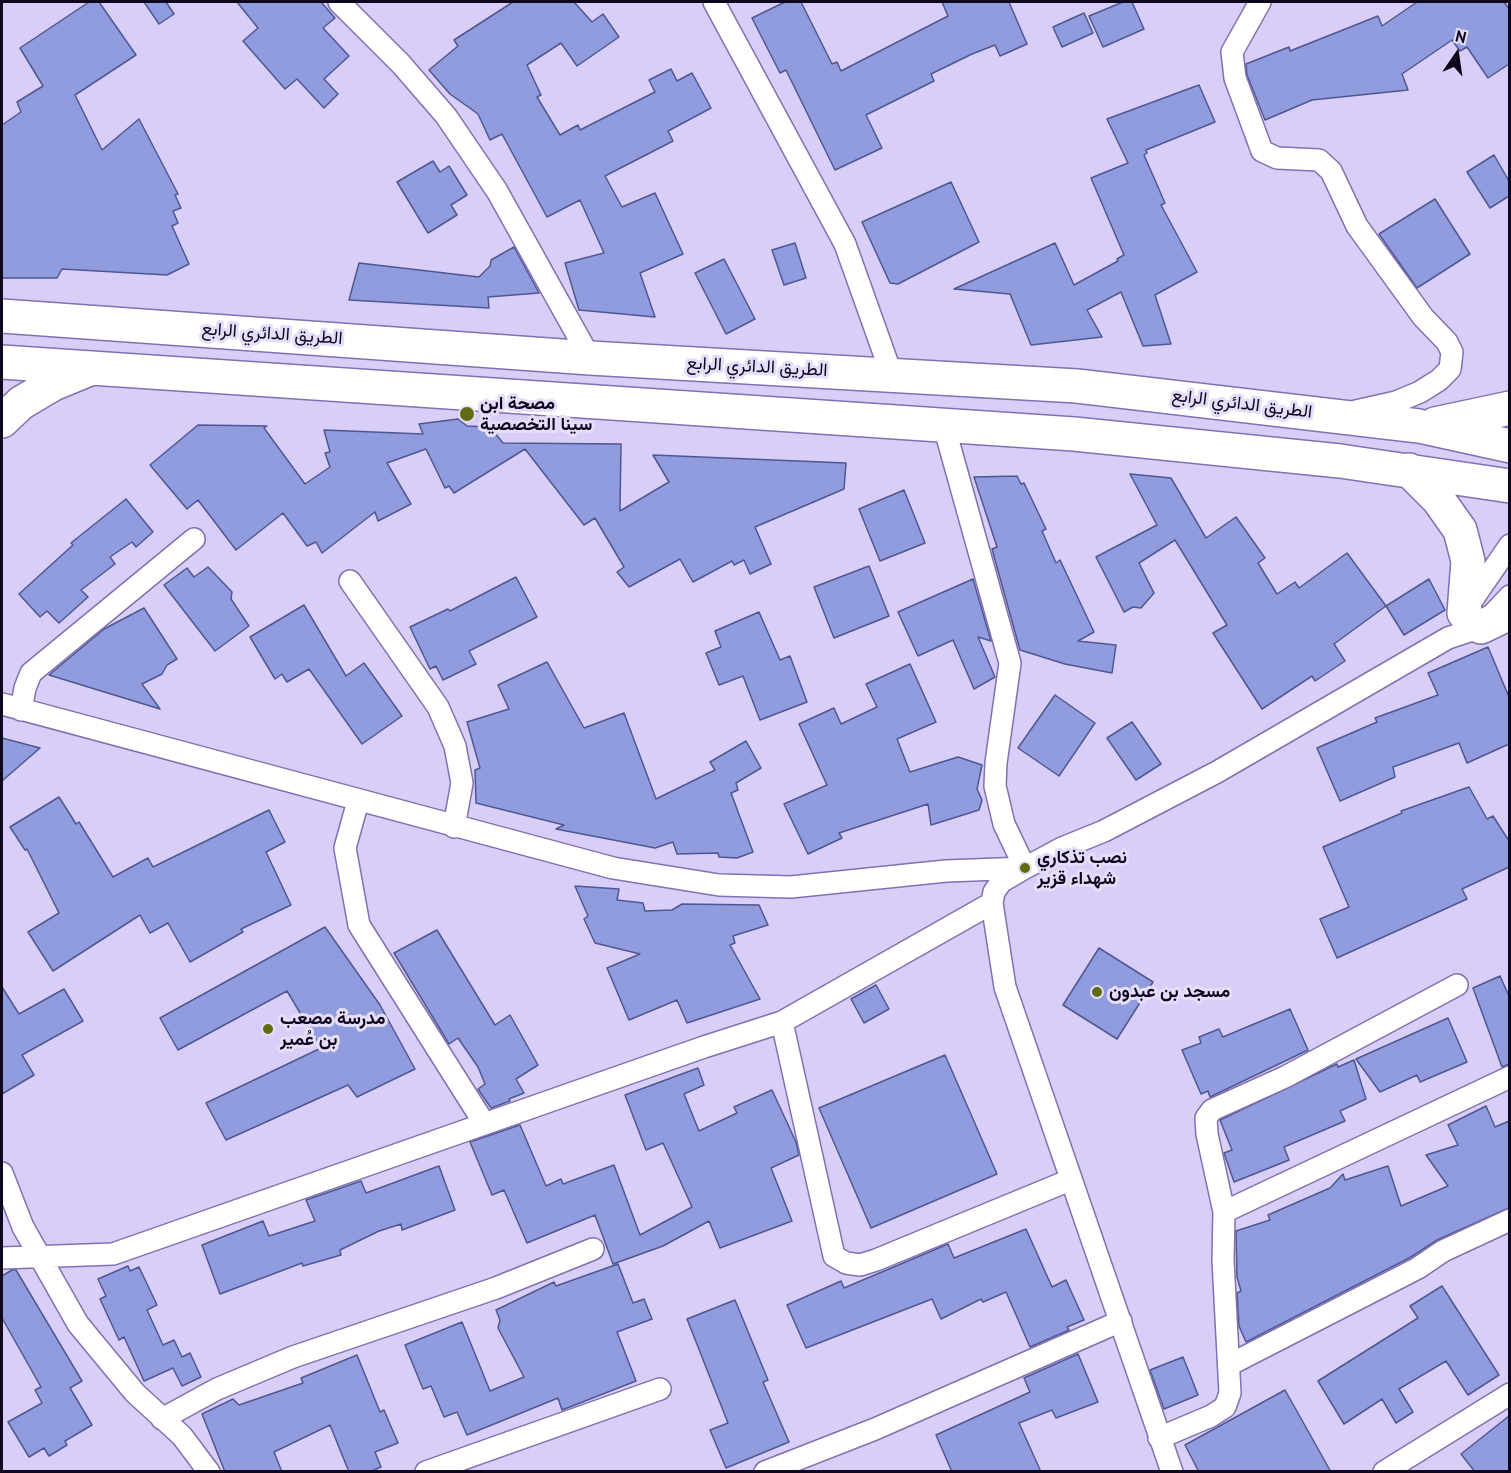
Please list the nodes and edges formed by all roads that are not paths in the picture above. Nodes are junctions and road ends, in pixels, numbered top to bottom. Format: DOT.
graph roads {
  1 [pos="339,2"];
  2 [pos="714,2"];
  3 [pos="1260,2"];
  4 [pos="2,316"];
  5 [pos="590,358"];
  6 [pos="2,362"];
  7 [pos="89,369"];
  8 [pos="891,373"];
  9 [pos="1509,408"];
  10 [pos="1337,415"];
  11 [pos="2,421"];
  12 [pos="944,426"];
  13 [pos="1419,426"];
  14 [pos="1509,446"];
  15 [pos="1409,470"];
  16 [pos="1509,486"];
  17 [pos="194,539"];
  18 [pos="1509,545"];
  19 [pos="350,581"];
  20 [pos="1509,596"];
  21 [pos="1476,623"];
  22 [pos="11,707"];
  23 [pos="358,801"];
  24 [pos="454,827"];
  25 [pos="1025,868"];
  26 [pos="992,903"];
  27 [pos="1457,985"];
  28 [pos="782,1022"];
  29 [pos="1509,1077"];
  30 [pos="484,1123"];
  31 [pos="2,1173"];
  32 [pos="1070,1180"];
  33 [pos="1224,1212"];
  34 [pos="1509,1220"];
  35 [pos="593,1249"];
  36 [pos="38,1257"];
  37 [pos="2,1258"];
  38 [pos="1121,1321"];
  39 [pos="1229,1365"];
  40 [pos="660,1389"];
  41 [pos="1509,1394"];
  42 [pos="162,1419"];
  43 [pos="1159,1438"];
  44 [pos="209,1472"];
  45 [pos="426,1472"];
  46 [pos="765,1472"];
  47 [pos="1173,1472"];
  48 [pos="1384,1472"];
  1 -- 5 [label="street"];
  2 -- 8 [label="street"];
  3 -- 10 [label="street"];
  4 -- 5 [label="main road, الطريق الدائري الرابع"];
  5 -- 8 [label="main road, الطريق الدائري الرابع"];
  6 -- 7 [label="main road"];
  7 -- 11 [label="main road"];
  7 -- 12 [label="main road"];
  8 -- 10 [label="main road, الطريق الدائري الرابع"];
  9 -- 13 [label="main road"];
  10 -- 13 [label="main road, الطريق الدائري الرابع"];
  12 -- 15 [label="main road"];
  12 -- 25 [label="street"];
  13 -- 14 [label="main road, الطريق الدائري الرابع"];
  15 -- 16 [label="main road"];
  15 -- 21 [label="main road"];
  17 -- 22 [label="street"];
  18 -- 21 [label="street"];
  19 -- 24 [label="street"];
  20 -- 21 [label="street"];
  21 -- 25 [label="street"];
  22 -- 23 [label="street"];
  23 -- 24 [label="street"];
  23 -- 30 [label="street"];
  24 -- 25 [label="street"];
  25 -- 26 [label="street"];
  26 -- 28 [label="street"];
  26 -- 32 [label="street"];
  27 -- 33 [label="street"];
  28 -- 30 [label="street"];
  28 -- 32 [label="street"];
  29 -- 33 [label="street"];
  30 -- 36 [label="street"];
  31 -- 36 [label="street"];
  32 -- 38 [label="street"];
  33 -- 39 [label="street"];
  34 -- 39 [label="street"];
  35 -- 42 [label="street"];
  36 -- 37 [label="street"];
  36 -- 42 [label="street"];
  38 -- 43 [label="street"];
  38 -- 46 [label="street"];
  39 -- 43 [label="street"];
  40 -- 45 [label="street"];
  41 -- 48 [label="street"];
  42 -- 44 [label="street"];
  43 -- 47 [label="street"];
}
